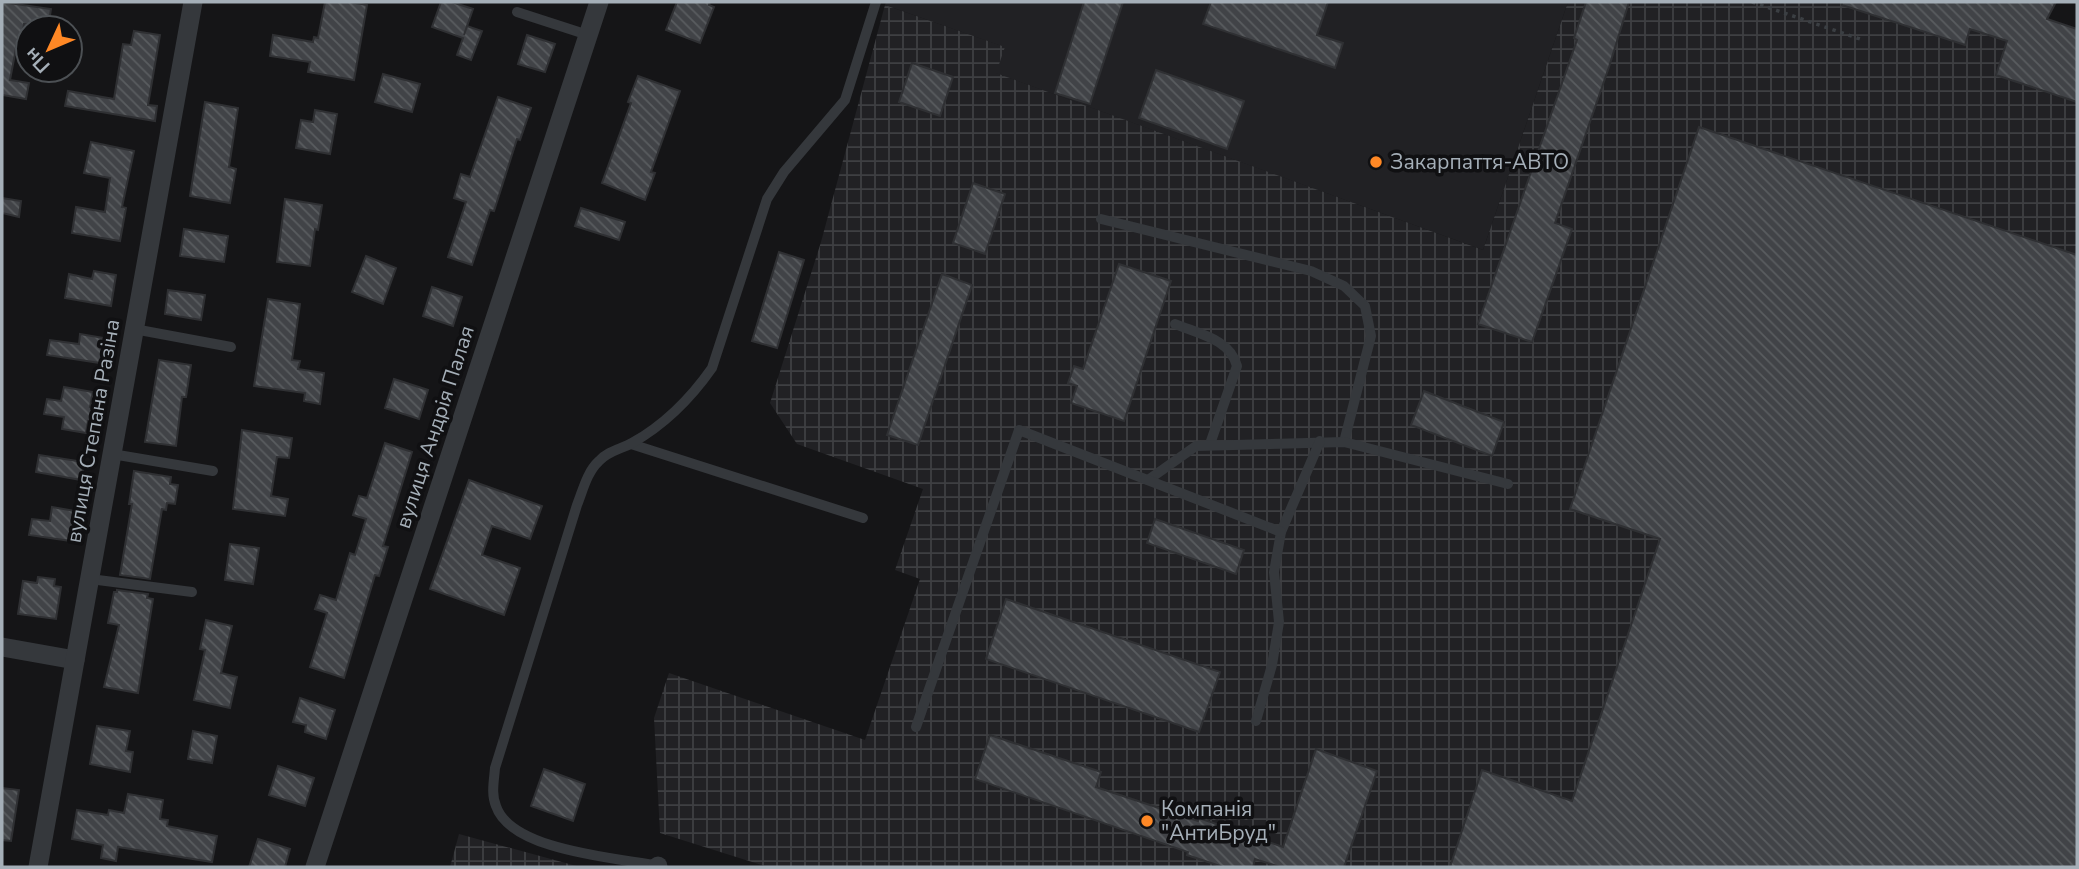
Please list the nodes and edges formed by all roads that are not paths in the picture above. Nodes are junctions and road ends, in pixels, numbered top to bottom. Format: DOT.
graph roads {
  1 [pos="192,2"];
  2 [pos="599,2"];
  3 [pos="876,2"];
  4 [pos="517,12"];
  5 [pos="588,35"];
  6 [pos="1101,219"];
  7 [pos="1175,324"];
  8 [pos="134,329"];
  9 [pos="231,346"];
  10 [pos="1320,441"];
  11 [pos="1344,442"];
  12 [pos="631,444"];
  13 [pos="1210,444"];
  14 [pos="112,454"];
  15 [pos="213,471"];
  16 [pos="1148,480"];
  17 [pos="1508,484"];
  18 [pos="863,518"];
  19 [pos="1281,532"];
  20 [pos="89,579"];
  21 [pos="192,592"];
  22 [pos="2,647"];
  23 [pos="75,660"];
  24 [pos="1256,721"];
  25 [pos="916,727"];
  26 [pos="45,866"];
  27 [pos="315,867"];
  28 [pos="660,867"];
  1 -- 8 [label="street, вулиця Степана Разіна"];
  2 -- 5 [label="street, вулиця Андрія Палая"];
  3 -- 12 [label="lane"];
  4 -- 5 [label="lane"];
  5 -- 27 [label="street, вулиця Андрія Палая"];
  6 -- 11 [label="lane"];
  7 -- 13 [label="lane"];
  8 -- 9 [label="lane"];
  8 -- 14 [label="street, вулиця Степана Разіна"];
  10 -- 11 [label="lane"];
  10 -- 13 [label="lane"];
  10 -- 19 [label="lane"];
  11 -- 17 [label="lane"];
  12 -- 18 [label="lane"];
  12 -- 28 [label="lane"];
  13 -- 16 [label="lane"];
  14 -- 15 [label="lane"];
  14 -- 20 [label="street, вулиця Степана Разіна"];
  16 -- 19 [label="lane"];
  16 -- 25 [label="lane"];
  19 -- 24 [label="lane"];
  20 -- 21 [label="lane"];
  20 -- 23 [label="street, вулиця Степана Разіна"];
  22 -- 23 [label="street"];
  23 -- 26 [label="street, вулиця Степана Разіна"];
}
